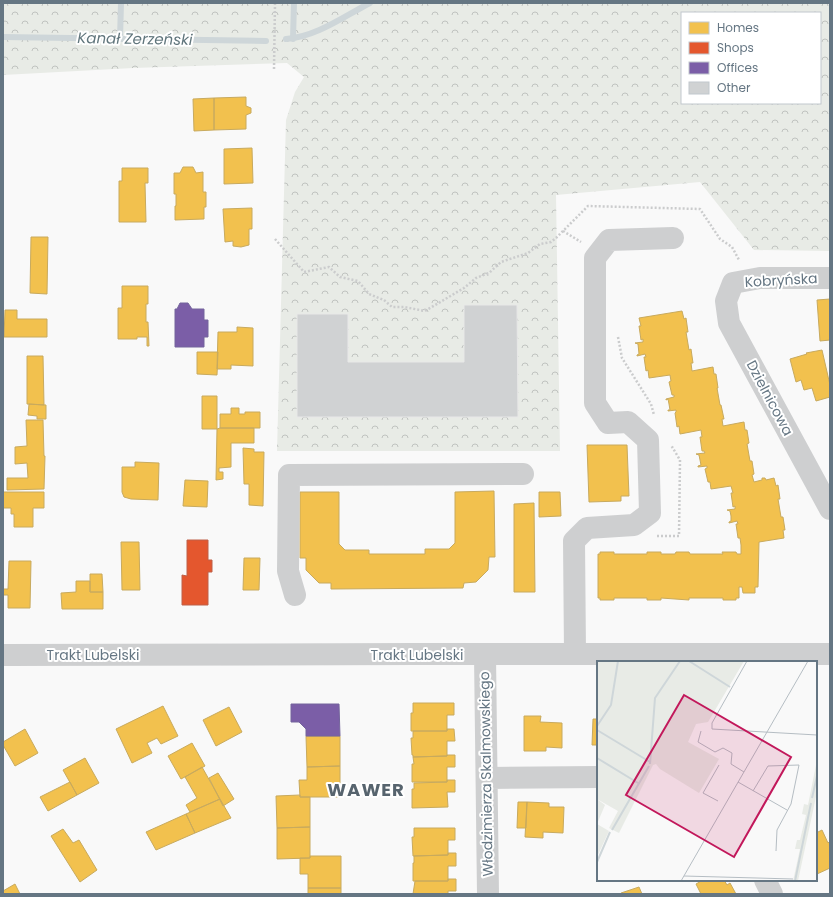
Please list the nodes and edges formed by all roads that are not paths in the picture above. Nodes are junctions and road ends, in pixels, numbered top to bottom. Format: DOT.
graph roads {
  1 [pos="673,238"];
  2 [pos="830,278"];
  3 [pos="741,282"];
  4 [pos="523,474"];
  5 [pos="830,509"];
  6 [pos="295,595"];
  7 [pos="575,653"];
  8 [pos="830,654"];
  9 [pos="3,655"];
  10 [pos="485,655"];
  11 [pos="597,777"];
  12 [pos="487,778"];
  13 [pos="766,881"];
  14 [pos="488,894"];
  15 [pos="772,894"];
  1 -- 7 [label="street"];
  2 -- 3 [label="street, Kobryńska"];
  3 -- 5 [label="street, Dzielnicowa"];
  4 -- 6 [label="street"];
  7 -- 8 [label="street, Trakt Lubelski"];
  7 -- 10 [label="street, Trakt Lubelski"];
  9 -- 10 [label="street, Trakt Lubelski"];
  10 -- 12 [label="street, Włodzimierza Skalmowskiego"];
  11 -- 12 [label="street"];
  12 -- 14 [label="street, Włodzimierza Skalmowskiego"];
  13 -- 15 [label="street"];
}
